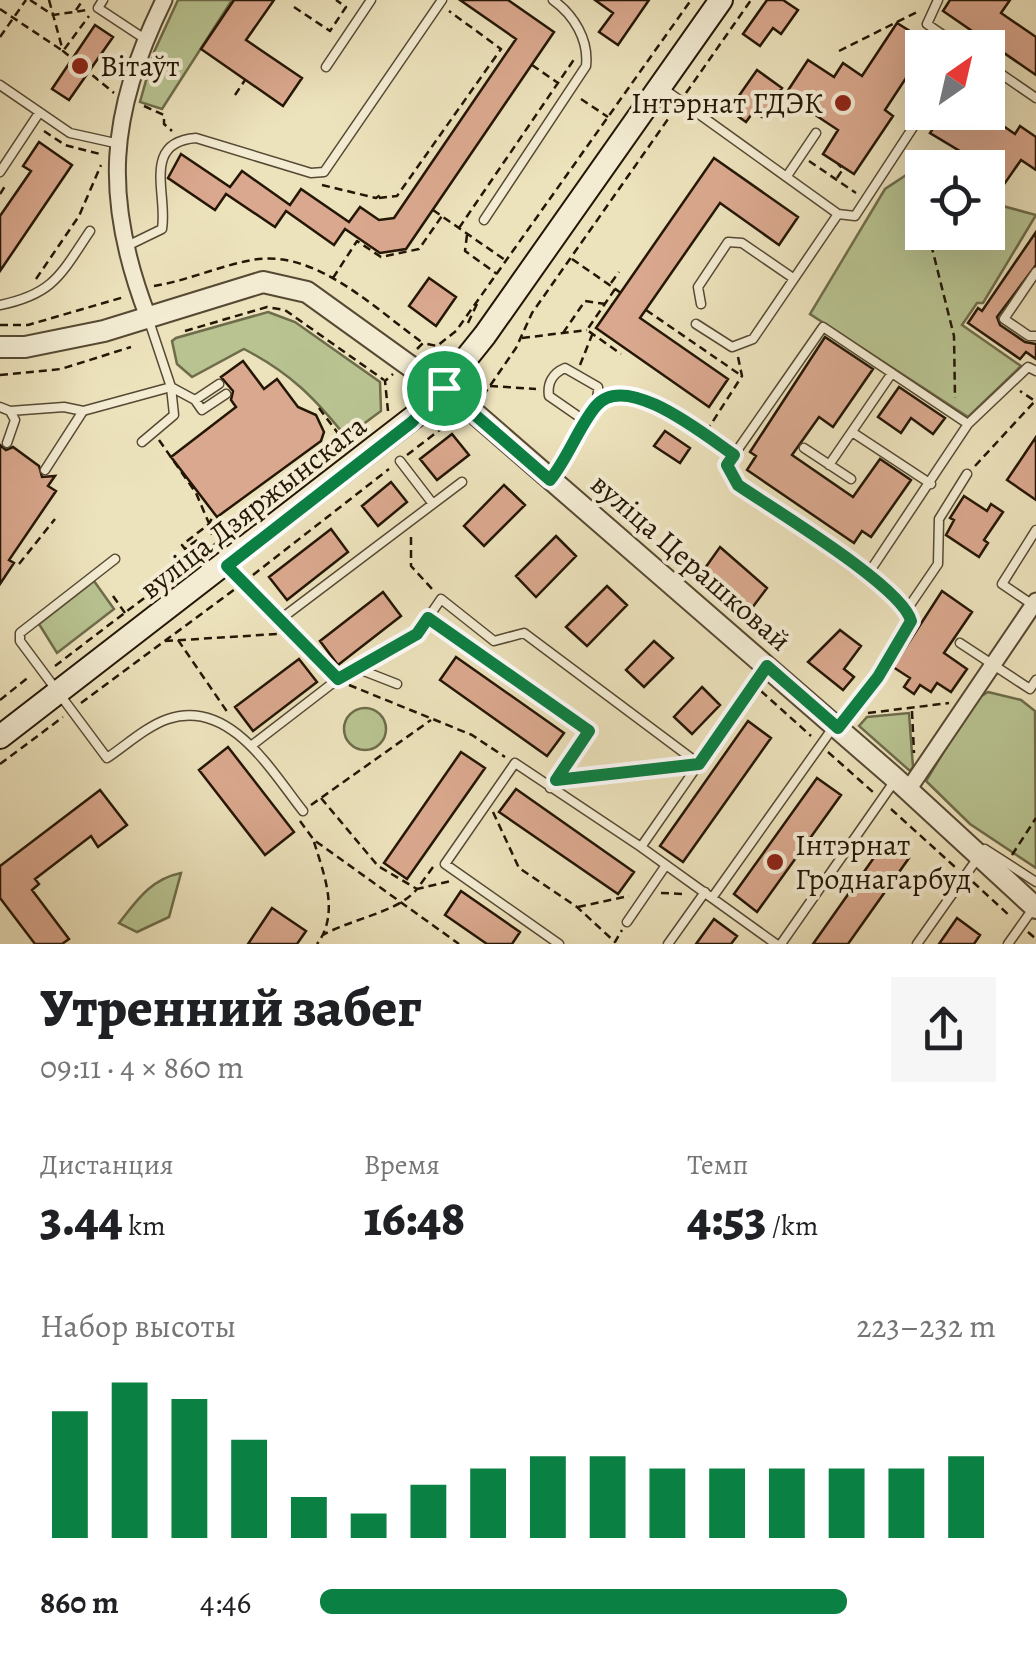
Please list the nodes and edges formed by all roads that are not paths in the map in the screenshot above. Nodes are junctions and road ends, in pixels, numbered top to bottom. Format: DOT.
graph roads {
  1 [pos="103,0"];
  2 [pos="164,0"];
  3 [pos="371,0"];
  4 [pos="444,0"];
  5 [pos="553,0"];
  6 [pos="721,0"];
  7 [pos="936,3"];
  8 [pos="936,30"];
  9 [pos="144,40"];
  10 [pos="326,67"];
  11 [pos="1005,77"];
  12 [pos="0,86"];
  13 [pos="660,87"];
  14 [pos="1036,98"];
  15 [pos="40,112"];
  16 [pos="911,130"];
  17 [pos="816,132"];
  18 [pos="115,143"];
  19 [pos="3,173"];
  20 [pos="787,176"];
  21 [pos="838,214"];
  22 [pos="484,220"];
  23 [pos="90,230"];
  24 [pos="126,246"];
  25 [pos="1036,272"];
  26 [pos="793,278"];
  27 [pos="701,304"];
  28 [pos="0,306"];
  29 [pos="148,317"];
  30 [pos="696,324"];
  31 [pos="1036,336"];
  32 [pos="0,348"];
  33 [pos="1036,371"];
  34 [pos="892,374"];
  35 [pos="219,384"];
  36 [pos="171,387"];
  37 [pos="444,388"];
  38 [pos="226,394"];
  39 [pos="195,400"];
  40 [pos="0,407"];
  41 [pos="10,411"];
  42 [pos="83,411"];
  43 [pos="588,423"];
  44 [pos="968,424"];
  45 [pos="852,432"];
  46 [pos="142,442"];
  47 [pos="7,444"];
  48 [pos="804,448"];
  49 [pos="400,461"];
  50 [pos="829,466"];
  51 [pos="45,470"];
  52 [pos="967,474"];
  53 [pos="851,479"];
  54 [pos="550,480"];
  55 [pos="462,482"];
  56 [pos="930,484"];
  57 [pos="433,504"];
  58 [pos="1036,530"];
  59 [pos="115,559"];
  60 [pos="868,574"];
  61 [pos="234,575"];
  62 [pos="1035,603"];
  63 [pos="908,608"];
  64 [pos="428,618"];
  65 [pos="278,621"];
  66 [pos="960,642"];
  67 [pos="993,664"];
  68 [pos="356,668"];
  69 [pos="763,672"];
  70 [pos="338,679"];
  71 [pos="1036,680"];
  72 [pos="397,684"];
  73 [pos="59,692"];
  74 [pos="841,723"];
  75 [pos="0,737"];
  76 [pos="251,746"];
  77 [pos="697,762"];
  78 [pos="553,784"];
  79 [pos="902,785"];
  80 [pos="303,811"];
  81 [pos="944,823"];
  82 [pos="641,847"];
  83 [pos="980,855"];
  84 [pos="666,865"];
  85 [pos="1036,882"];
  86 [pos="708,895"];
  87 [pos="1035,907"];
  88 [pos="626,922"];
  89 [pos="560,944"];
  90 [pos="668,944"];
  91 [pos="778,944"];
  92 [pos="917,944"];
  93 [pos="1008,944"];
  1 -- 9 [label="lane"];
  2 -- 9 [label="street"];
  3 -- 10 [label="lane"];
  4 -- 24 [label="lane"];
  5 -- 22 [label="lane"];
  6 -- 13 [label="main road, вуліца Дзяржынскага"];
  7 -- 8 [label="lane"];
  9 -- 18 [label="street"];
  11 -- 14 [label="lane"];
  12 -- 15 [label="lane"];
  13 -- 20 [label="lane"];
  13 -- 37 [label="main road, вуліца Дзяржынскага"];
  15 -- 18 [label="lane"];
  15 -- 19 [label="lane"];
  16 -- 21 [label="lane"];
  17 -- 20 [label="lane"];
  18 -- 24 [label="street"];
  20 -- 21 [label="lane"];
  21 -- 26 [label="lane"];
  23 -- 28 [label="lane"];
  24 -- 29 [label="street"];
  25 -- 31 [label="lane"];
  26 -- 27 [label="lane"];
  26 -- 30 [label="lane"];
  29 -- 32 [label="street, вуліца Церашковай"];
  29 -- 36 [label="lane"];
  29 -- 37 [label="street, вуліца Церашковай"];
  33 -- 44 [label="lane"];
  34 -- 44 [label="lane"];
  34 -- 45 [label="lane"];
  34 -- 60 [label="lane"];
  35 -- 39 [label="lane"];
  36 -- 39 [label="lane"];
  36 -- 42 [label="lane"];
  36 -- 46 [label="lane"];
  37 -- 54 [label="street, вуліца Церашковай"];
  37 -- 61 [label="main road, вуліца Дзяржынскага"];
  38 -- 39 [label="lane"];
  40 -- 41 [label="lane"];
  41 -- 42 [label="lane"];
  41 -- 47 [label="lane"];
  42 -- 51 [label="lane"];
  43 -- 43 [label="lane"];
  43 -- 54 [label="lane"];
  44 -- 56 [label="lane"];
  45 -- 50 [label="lane"];
  45 -- 56 [label="lane"];
  48 -- 50 [label="lane"];
  49 -- 57 [label="lane"];
  50 -- 53 [label="lane"];
  52 -- 63 [label="lane"];
  54 -- 69 [label="street, вуліца Церашковай"];
  55 -- 57 [label="lane"];
  56 -- 60 [label="lane"];
  57 -- 65 [label="lane"];
  58 -- 62 [label="lane"];
  59 -- 73 [label="lane"];
  60 -- 63 [label="lane"];
  61 -- 65 [label="lane"];
  61 -- 73 [label="main road, вуліца Дзяржынскага"];
  62 -- 67 [label="street"];
  63 -- 74 [label="lane"];
  64 -- 68 [label="lane"];
  64 -- 77 [label="lane"];
  64 -- 78 [label="lane"];
  65 -- 70 [label="lane"];
  66 -- 67 [label="lane"];
  67 -- 71 [label="lane"];
  67 -- 79 [label="street"];
  68 -- 70 [label="lane"];
  68 -- 72 [label="lane"];
  69 -- 74 [label="street, вуліца Церашковай"];
  69 -- 77 [label="lane"];
  70 -- 76 [label="lane"];
  73 -- 75 [label="main road, вуліца Дзяржынскага"];
  73 -- 76 [label="lane"];
  74 -- 79 [label="street, вуліца Церашковай"];
  74 -- 86 [label="lane"];
  76 -- 80 [label="lane"];
  77 -- 82 [label="lane"];
  78 -- 82 [label="lane"];
  78 -- 89 [label="lane"];
  79 -- 81 [label="street, вуліца Церашковай"];
  79 -- 91 [label="lane"];
  81 -- 83 [label="street, вуліца Церашковай"];
  81 -- 85 [label="lane"];
  82 -- 84 [label="lane"];
  83 -- 87 [label="street, вуліца Церашковай"];
  83 -- 92 [label="lane"];
  84 -- 86 [label="lane"];
  84 -- 88 [label="lane"];
  86 -- 90 [label="lane"];
  86 -- 91 [label="lane"];
  87 -- 93 [label="lane"];
}
